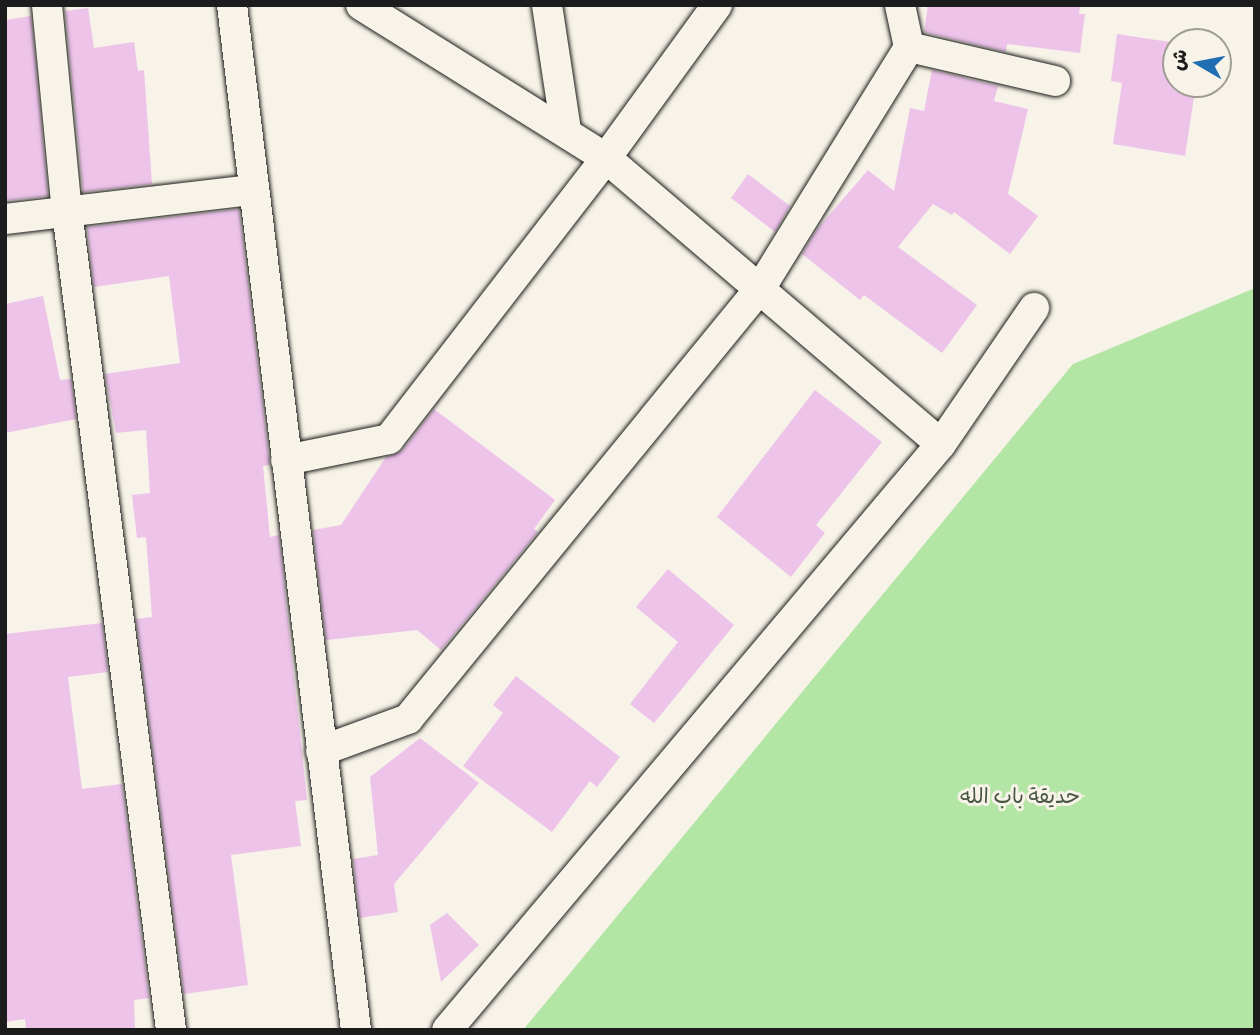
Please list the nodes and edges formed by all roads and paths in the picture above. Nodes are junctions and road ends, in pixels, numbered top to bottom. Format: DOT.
graph roads {
  1 [pos="47,5"];
  2 [pos="232,5"];
  3 [pos="361,5"];
  4 [pos="547,5"];
  5 [pos="717,5"];
  6 [pos="900,5"];
  7 [pos="909,47"];
  8 [pos="1055,80"];
  9 [pos="566,130"];
  10 [pos="606,158"];
  11 [pos="252,190"];
  12 [pos="67,211"];
  13 [pos="5,219"];
  14 [pos="761,288"];
  15 [pos="1034,308"];
  16 [pos="941,444"];
  17 [pos="286,460"];
  18 [pos="321,751"];
  19 [pos="171,1030"];
  20 [pos="356,1030"];
  21 [pos="447,1030"];
  1 -- 12 [label="street"];
  2 -- 11 [label="street"];
  3 -- 9 [label="street"];
  4 -- 9 [label="street"];
  5 -- 10 [label="street"];
  6 -- 7 [label="street"];
  7 -- 8 [label="street"];
  7 -- 14 [label="street"];
  9 -- 10 [label="street"];
  10 -- 14 [label="street"];
  10 -- 17 [label="street"];
  11 -- 12 [label="street"];
  11 -- 17 [label="street"];
  12 -- 13 [label="street"];
  12 -- 19 [label="street"];
  14 -- 16 [label="street"];
  14 -- 18 [label="street"];
  15 -- 16 [label="street"];
  16 -- 21 [label="street"];
  17 -- 18 [label="street"];
  18 -- 20 [label="street"];
}
